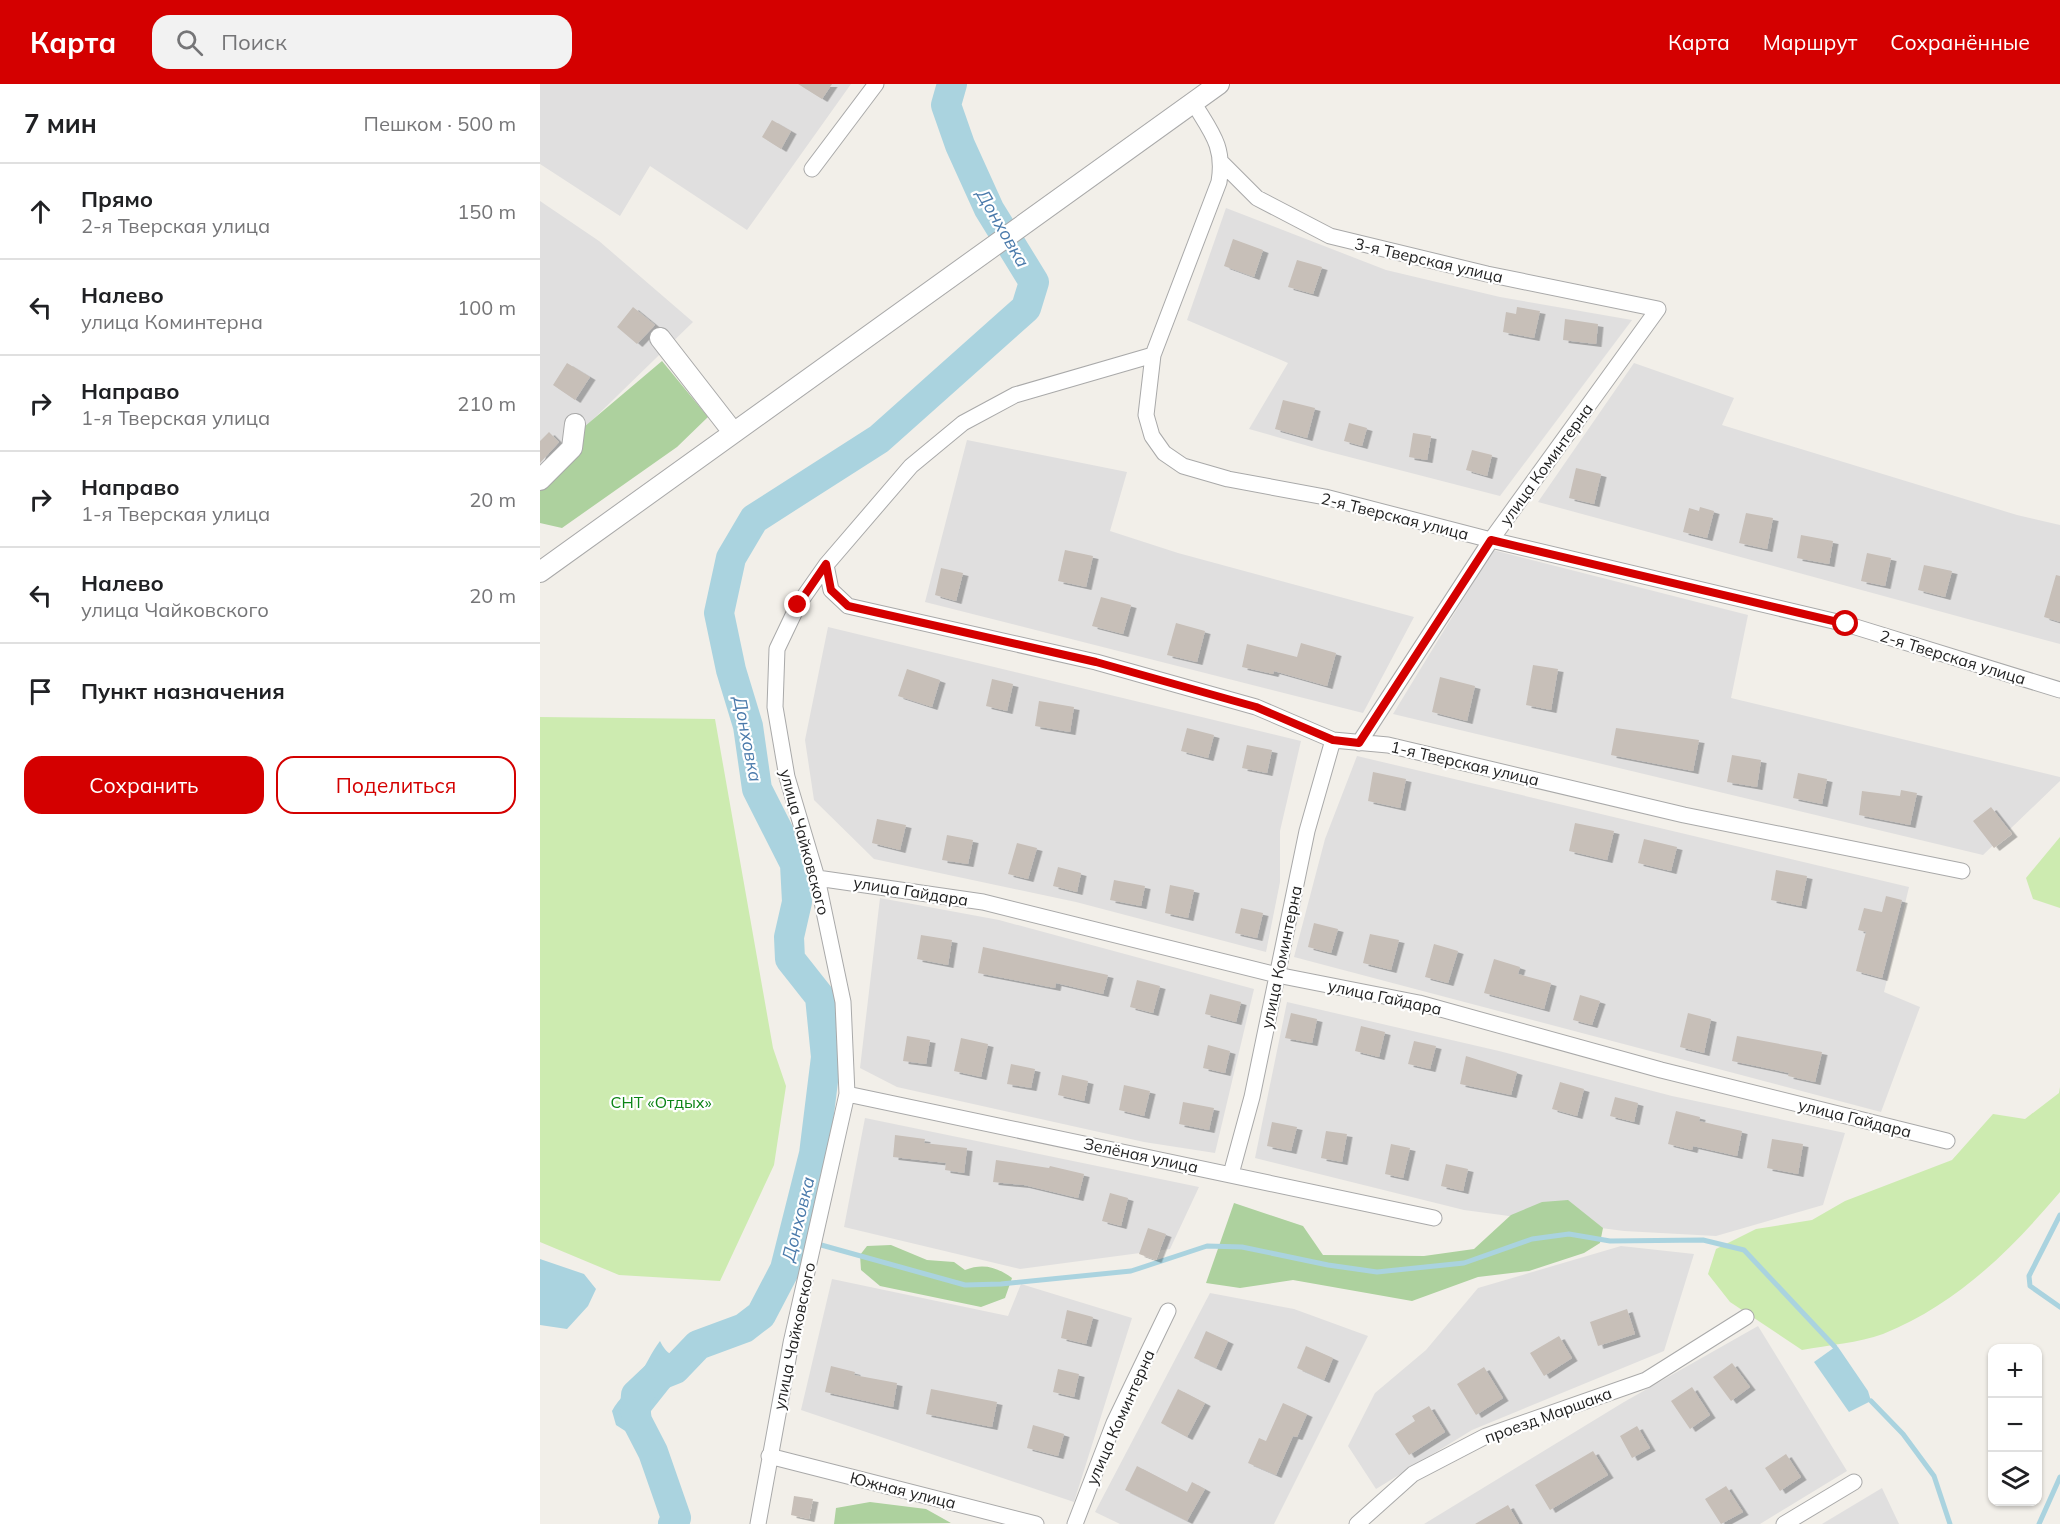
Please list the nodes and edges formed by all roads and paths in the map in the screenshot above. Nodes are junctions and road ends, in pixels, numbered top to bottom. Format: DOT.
graph roads {
  1 [pos="876,84"];
  2 [pos="1219,84"];
  3 [pos="1193,102"];
  4 [pos="1222,163"];
  5 [pos="812,169"];
  6 [pos="1658,309"];
  7 [pos="660,338"];
  8 [pos="1153,355"];
  9 [pos="576,424"];
  10 [pos="733,432"];
  11 [pos="540,480"];
  12 [pos="1491,540"];
  13 [pos="826,564"];
  14 [pos="540,572"];
  15 [pos="2060,690"];
  16 [pos="1333,740"];
  17 [pos="1359,743"];
  18 [pos="1962,872"];
  19 [pos="817,878"];
  20 [pos="1277,975"];
  21 [pos="848,1094"];
  22 [pos="1947,1141"];
  23 [pos="1232,1174"];
  24 [pos="1434,1218"];
  25 [pos="1168,1311"];
  26 [pos="1746,1317"];
  27 [pos="770,1456"];
  28 [pos="1854,1482"];
  29 [pos="758,1524"];
  30 [pos="1036,1524"];
  31 [pos="1075,1524"];
  32 [pos="1357,1524"];
  33 [pos="1784,1524"];
  1 -- 5 [label="street"];
  2 -- 3 [label="street"];
  3 -- 4 [label="street"];
  3 -- 10 [label="street"];
  4 -- 6 [label="street, 3-я Тверская улица"];
  4 -- 8 [label="street, 2-я Тверская улица"];
  6 -- 12 [label="street, улица Коминтерна"];
  7 -- 10 [label="street"];
  8 -- 12 [label="street, 2-я Тверская улица"];
  8 -- 13 [label="street, улица Чайковского"];
  9 -- 11 [label="street"];
  10 -- 14 [label="street"];
  12 -- 15 [label="street, 2-я Тверская улица"];
  12 -- 17 [label="street, улица Коминтерна"];
  13 -- 16 [label="street, 1-я Тверская улица"];
  13 -- 19 [label="street, улица Чайковского"];
  16 -- 17 [label="street, 1-я Тверская улица"];
  16 -- 20 [label="street, улица Коминтерна"];
  17 -- 18 [label="street, 1-я Тверская улица"];
  19 -- 20 [label="street, улица Гайдара"];
  19 -- 21 [label="street, улица Чайковского"];
  20 -- 22 [label="street, улица Гайдара"];
  20 -- 23 [label="street, улица Коминтерна"];
  21 -- 23 [label="street, Зелёная улица"];
  21 -- 27 [label="street, улица Чайковского"];
  23 -- 24 [label="street, Зелёная улица"];
  25 -- 31 [label="street, улица Коминтерна"];
  26 -- 32 [label="street, проезд Маршака"];
  27 -- 29 [label="street, улица Чайковского"];
  27 -- 30 [label="street, Южная улица"];
  28 -- 33 [label="street"];
}
